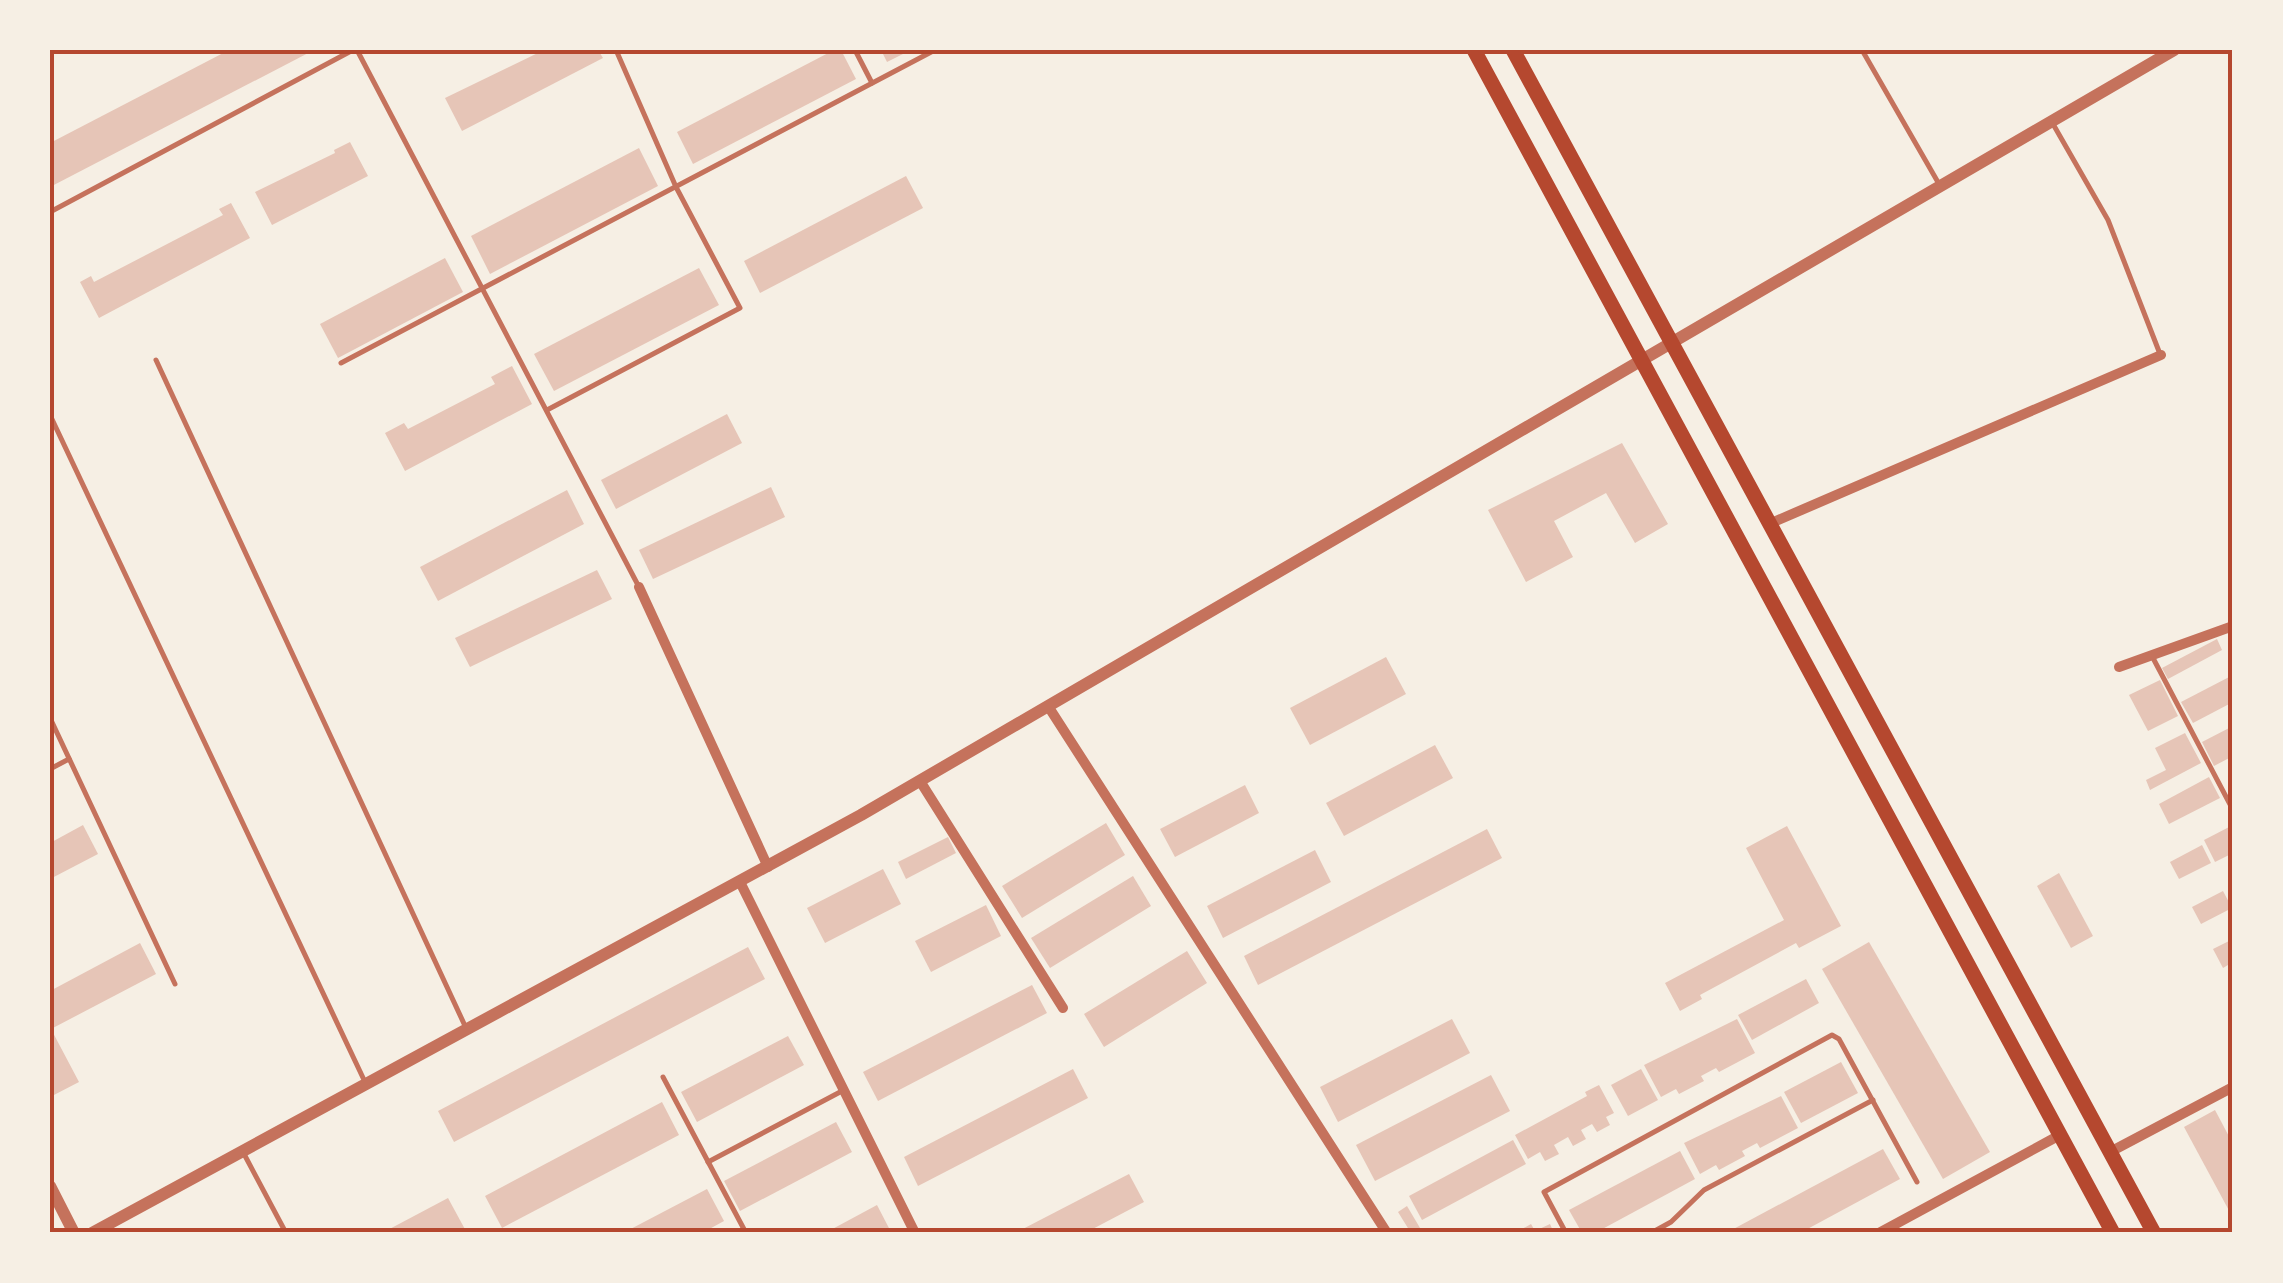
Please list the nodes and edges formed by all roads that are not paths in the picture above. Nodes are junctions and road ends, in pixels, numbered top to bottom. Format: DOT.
graph roads {
  1 [pos="355,50"];
  2 [pos="616,50"];
  3 [pos="856,50"];
  4 [pos="935,50"];
  5 [pos="1474,50"];
  6 [pos="1513,50"];
  7 [pos="1862,50"];
  8 [pos="2174,50"];
  9 [pos="872,83"];
  10 [pos="2052,122"];
  11 [pos="1941,186"];
  12 [pos="676,187"];
  13 [pos="50,212"];
  14 [pos="484,288"];
  15 [pos="1672,343"];
  16 [pos="2161,355"];
  17 [pos="156,360"];
  18 [pos="1642,361"];
  19 [pos="341,363"];
  20 [pos="547,410"];
  21 [pos="50,415"];
  22 [pos="1769,524"];
  23 [pos="639,586"];
  24 [pos="2233,626"];
  25 [pos="2152,655"];
  26 [pos="2119,667"];
  27 [pos="1048,706"];
  28 [pos="51,720"];
  29 [pos="69,758"];
  30 [pos="50,768"];
  31 [pos="920,782"];
  32 [pos="2233,810"];
  33 [pos="768,867"];
  34 [pos="740,882"];
  35 [pos="175,984"];
  36 [pos="1064,1008"];
  37 [pos="467,1031"];
  38 [pos="663,1077"];
  39 [pos="367,1085"];
  40 [pos="2233,1087"];
  41 [pos="844,1090"];
  42 [pos="1873,1100"];
  43 [pos="2060,1135"];
  44 [pos="242,1152"];
  45 [pos="2110,1152"];
  46 [pos="708,1162"];
  47 [pos="1918,1182"];
  48 [pos="50,1186"];
  49 [pos="74,1233"];
  50 [pos="92,1233"];
  51 [pos="286,1233"];
  52 [pos="746,1233"];
  53 [pos="915,1233"];
  54 [pos="1387,1233"];
  55 [pos="1566,1233"];
  56 [pos="1651,1233"];
  57 [pos="1879,1233"];
  58 [pos="2113,1233"];
  59 [pos="2154,1233"];
  1 -- 13 [label="lane"];
  1 -- 14 [label="lane"];
  2 -- 12 [label="lane"];
  3 -- 9 [label="lane"];
  4 -- 9 [label="lane"];
  5 -- 18 [label="main road"];
  6 -- 15 [label="main road"];
  7 -- 11 [label="lane"];
  8 -- 10 [label="street"];
  9 -- 12 [label="lane"];
  10 -- 11 [label="street"];
  10 -- 16 [label="lane"];
  11 -- 15 [label="street"];
  12 -- 14 [label="lane"];
  12 -- 20 [label="lane"];
  14 -- 19 [label="lane"];
  14 -- 20 [label="lane"];
  15 -- 18 [label="street"];
  15 -- 22 [label="main road"];
  16 -- 22 [label="street"];
  17 -- 37 [label="lane"];
  18 -- 27 [label="street"];
  18 -- 43 [label="main road"];
  20 -- 23 [label="lane"];
  21 -- 39 [label="lane"];
  22 -- 45 [label="main road"];
  23 -- 33 [label="street"];
  24 -- 25 [label="street"];
  25 -- 26 [label="street"];
  25 -- 32 [label="lane"];
  27 -- 31 [label="street"];
  27 -- 54 [label="street"];
  28 -- 29 [label="lane"];
  29 -- 30 [label="lane"];
  29 -- 35 [label="lane"];
  31 -- 33 [label="street"];
  31 -- 36 [label="street"];
  33 -- 34 [label="street"];
  34 -- 37 [label="street"];
  34 -- 41 [label="street"];
  37 -- 39 [label="street"];
  38 -- 46 [label="lane"];
  39 -- 44 [label="street"];
  40 -- 45 [label="street"];
  41 -- 46 [label="lane"];
  41 -- 53 [label="street"];
  42 -- 47 [label="lane"];
  42 -- 55 [label="lane"];
  42 -- 56 [label="lane"];
  43 -- 57 [label="street"];
  43 -- 58 [label="main road"];
  44 -- 50 [label="street"];
  44 -- 51 [label="lane"];
  45 -- 59 [label="main road"];
  46 -- 52 [label="lane"];
  48 -- 49 [label="street"];
}
